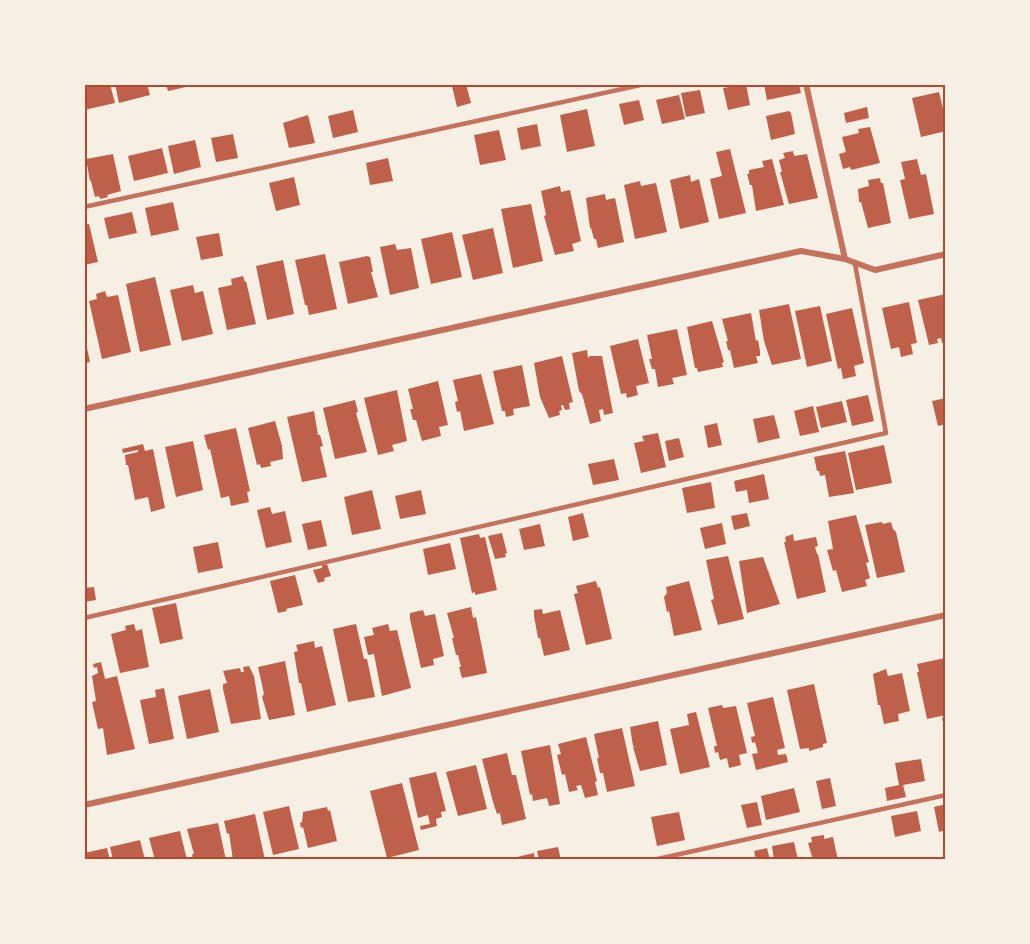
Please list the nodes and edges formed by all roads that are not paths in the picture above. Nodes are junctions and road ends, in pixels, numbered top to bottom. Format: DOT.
graph roads {
  1 [pos="645,84"];
  2 [pos="806,84"];
  3 [pos="84,207"];
  4 [pos="946,254"];
  5 [pos="845,259"];
  6 [pos="855,264"];
  7 [pos="84,409"];
  8 [pos="946,615"];
  9 [pos="84,618"];
  10 [pos="946,795"];
  11 [pos="84,805"];
  12 [pos="653,860"];
  1 -- 3 [label="lane"];
  2 -- 5 [label="street"];
  4 -- 6 [label="street"];
  5 -- 6 [label="street"];
  5 -- 7 [label="street"];
  6 -- 9 [label="lane"];
  8 -- 11 [label="street"];
  10 -- 12 [label="lane"];
}
